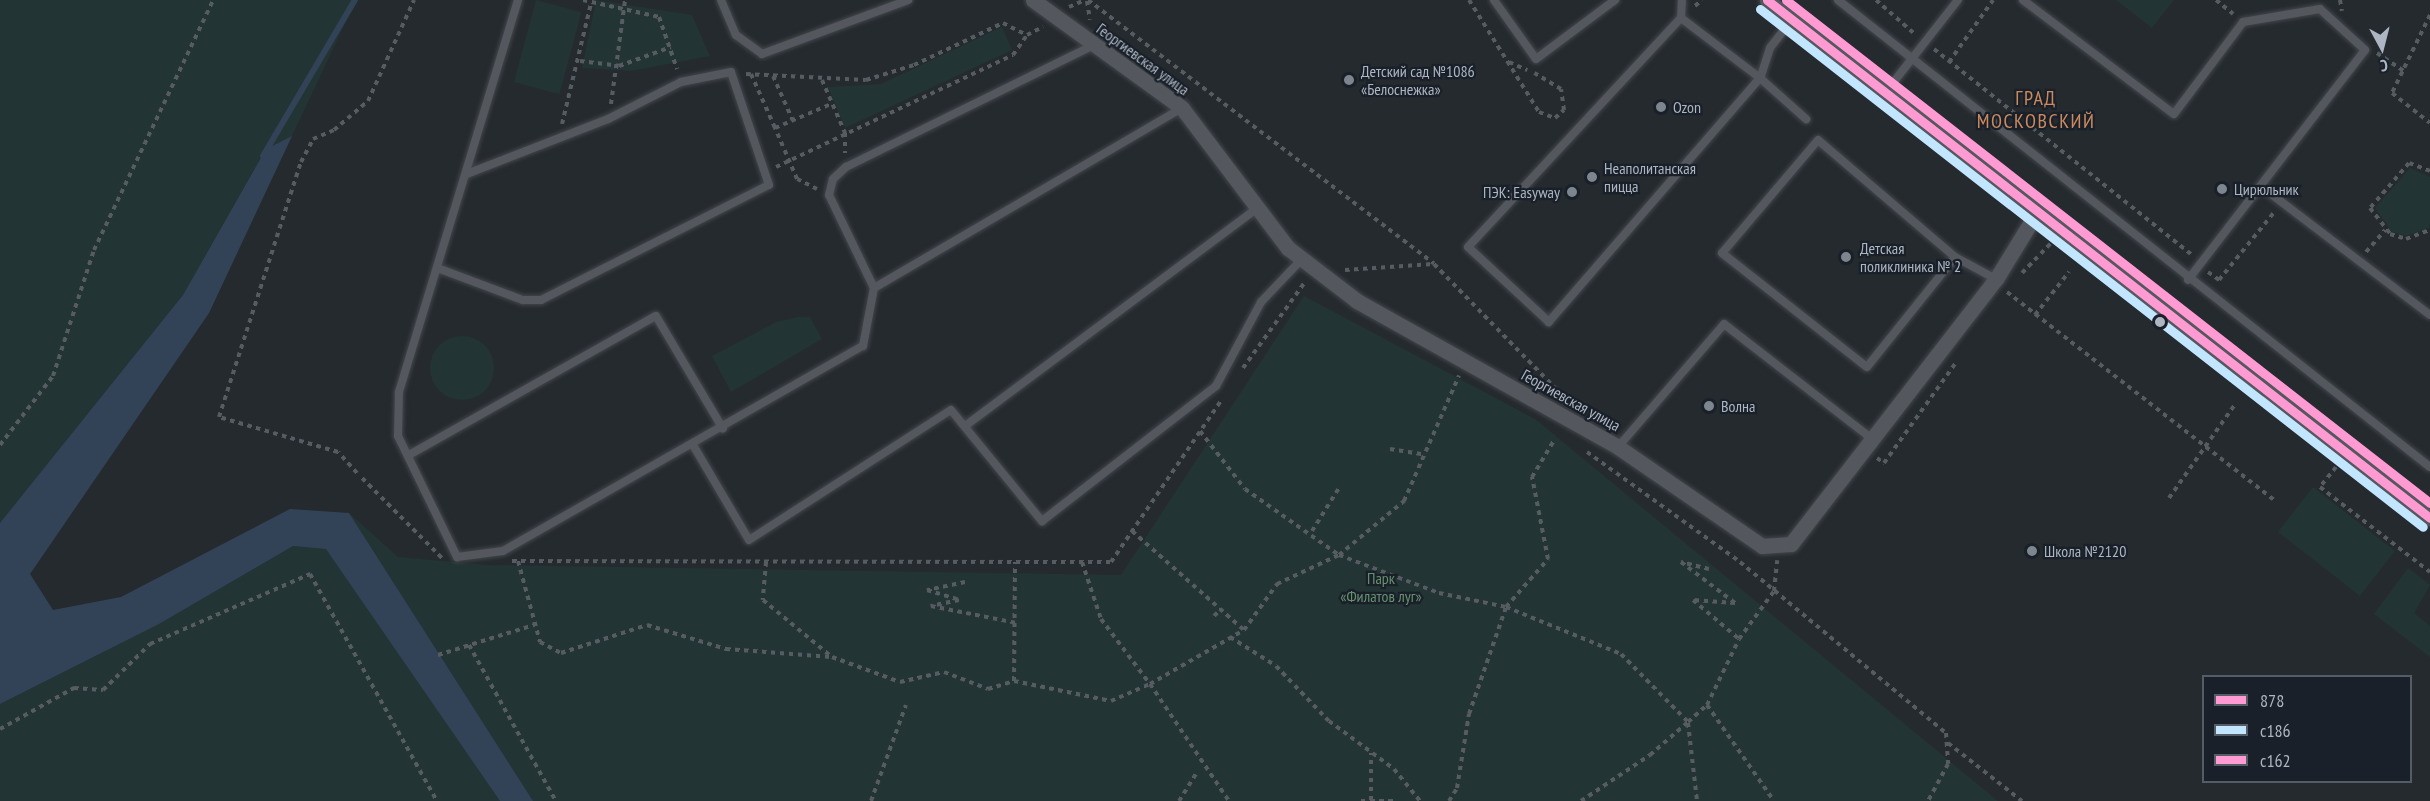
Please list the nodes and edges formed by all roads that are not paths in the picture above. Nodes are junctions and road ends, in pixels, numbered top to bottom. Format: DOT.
graph roads {
  1 [pos="518,0"];
  2 [pos="721,0"];
  3 [pos="908,0"];
  4 [pos="1033,0"];
  5 [pos="1494,0"];
  6 [pos="1615,0"];
  7 [pos="1682,0"];
  8 [pos="1767,0"];
  9 [pos="1838,0"];
  10 [pos="1958,0"];
  11 [pos="2023,0"];
  12 [pos="1681,18"];
  13 [pos="1791,21"];
  14 [pos="1094,45"];
  15 [pos="1912,58"];
  16 [pos="1760,78"];
  17 [pos="1884,94"];
  18 [pos="1182,108"];
  19 [pos="1806,119"];
  20 [pos="467,174"];
  21 [pos="2262,187"];
  22 [pos="1257,208"];
  23 [pos="2037,212"];
  24 [pos="1956,257"];
  25 [pos="1302,259"];
  26 [pos="440,269"];
  27 [pos="1996,279"];
  28 [pos="2188,280"];
  29 [pos="874,288"];
  30 [pos="2430,315"];
  31 [pos="966,426"];
  32 [pos="723,429"];
  33 [pos="1868,444"];
  34 [pos="693,446"];
  35 [pos="1618,447"];
  36 [pos="409,455"];
  37 [pos="2430,467"];
  38 [pos="2430,518"];
  1 -- 20 [label="lane"];
  2 -- 3 [label="lane"];
  4 -- 14 [label="street, Георгиевская улица"];
  5 -- 6 [label="lane"];
  7 -- 12 [label="lane"];
  8 -- 13 [label="street"];
  9 -- 15 [label="lane"];
  10 -- 15 [label="lane"];
  11 -- 21 [label="lane"];
  12 -- 16 [label="lane"];
  12 -- 16 [label="lane"];
  13 -- 16 [label="lane"];
  13 -- 17 [label="street"];
  14 -- 18 [label="street, Георгиевская улица"];
  14 -- 29 [label="lane"];
  15 -- 17 [label="lane"];
  15 -- 28 [label="lane"];
  16 -- 19 [label="lane"];
  17 -- 23 [label="street"];
  18 -- 22 [label="street, Георгиевская улица"];
  18 -- 29 [label="lane"];
  20 -- 26 [label="lane"];
  20 -- 26 [label="lane"];
  21 -- 28 [label="lane"];
  21 -- 30 [label="lane"];
  22 -- 25 [label="street, Георгиевская улица"];
  22 -- 31 [label="lane"];
  23 -- 27 [label="street"];
  23 -- 38 [label="street"];
  24 -- 24 [label="lane"];
  24 -- 27 [label="lane"];
  25 -- 31 [label="lane"];
  25 -- 35 [label="street, Георгиевская улица"];
  26 -- 36 [label="lane"];
  27 -- 33 [label="street"];
  28 -- 37 [label="lane"];
  29 -- 32 [label="lane"];
  31 -- 34 [label="lane"];
  32 -- 34 [label="lane"];
  32 -- 36 [label="lane"];
  33 -- 35 [label="street, Георгиевская улица"];
  33 -- 35 [label="lane"];
  34 -- 36 [label="lane"];
}
